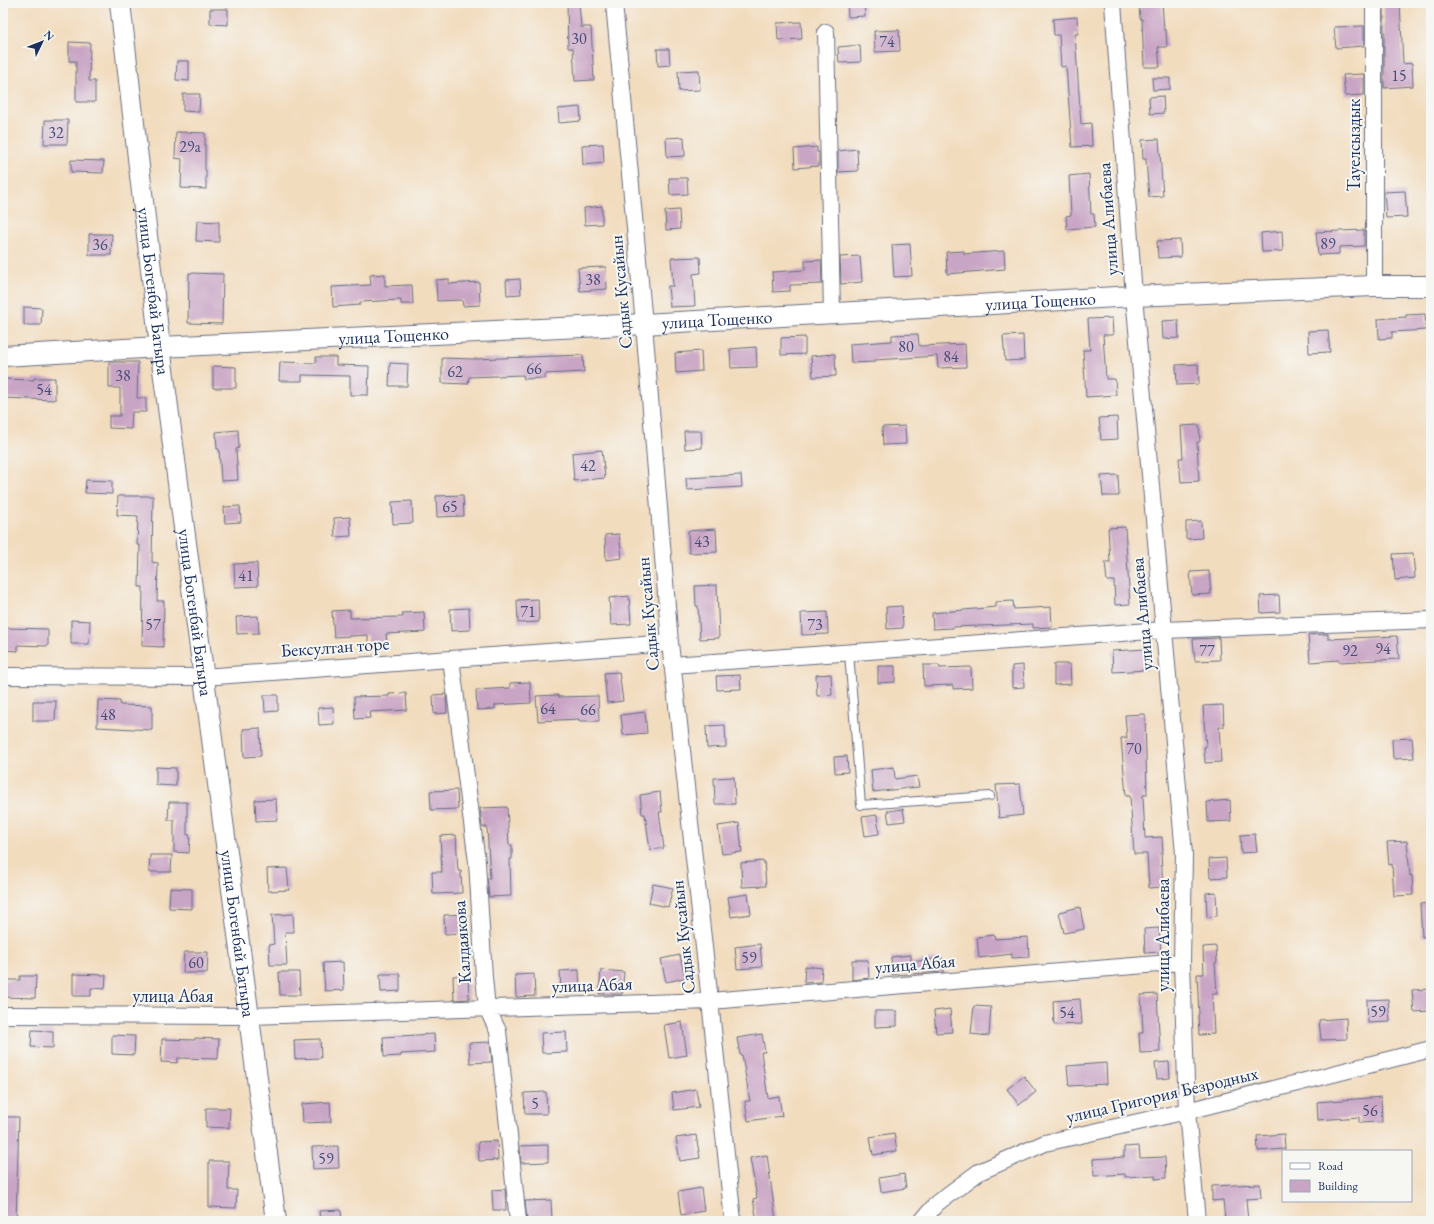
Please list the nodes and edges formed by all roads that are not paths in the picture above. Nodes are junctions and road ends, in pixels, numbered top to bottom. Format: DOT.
graph roads {
  1 [pos="120,3"];
  2 [pos="614,3"];
  3 [pos="1113,3"];
  4 [pos="1374,3"];
  5 [pos="826,32"];
  6 [pos="1374,286"];
  7 [pos="1431,286"];
  8 [pos="1134,296"];
  9 [pos="832,313"];
  10 [pos="644,324"];
  11 [pos="160,347"];
  12 [pos="3,356"];
  13 [pos="1431,620"];
  14 [pos="1164,630"];
  15 [pos="670,643"];
  16 [pos="849,653"];
  17 [pos="451,659"];
  18 [pos="672,665"];
  19 [pos="3,676"];
  20 [pos="203,677"];
  21 [pos="990,796"];
  22 [pos="1182,962"];
  23 [pos="710,1001"];
  24 [pos="487,1008"];
  25 [pos="3,1015"];
  26 [pos="250,1016"];
  27 [pos="1431,1049"];
  28 [pos="1187,1111"];
  29 [pos="276,1221"];
  30 [pos="518,1221"];
  31 [pos="733,1221"];
  32 [pos="922,1221"];
  33 [pos="1197,1221"];
  1 -- 11 [label="street, улица Богенбай Батыра"];
  2 -- 10 [label="street, Садык Кусайын"];
  3 -- 8 [label="street, улица Алибаева"];
  4 -- 6 [label="street, Тауелсыздык"];
  5 -- 9 [label="street"];
  6 -- 7 [label="street, улица Тощенко"];
  6 -- 8 [label="street, улица Тощенко"];
  8 -- 9 [label="street, улица Тощенко"];
  8 -- 14 [label="street, улица Алибаева"];
  9 -- 10 [label="street, улица Тощенко"];
  10 -- 11 [label="street, улица Тощенко"];
  10 -- 15 [label="street, Садык Кусайын"];
  11 -- 12 [label="street, улица Тощенко"];
  11 -- 20 [label="street, улица Богенбай Батыра"];
  13 -- 14 [label="street"];
  14 -- 16 [label="street"];
  14 -- 22 [label="street, улица Алибаева"];
  15 -- 17 [label="street, Бексултан торе"];
  15 -- 18 [label="street, Садык Кусайын"];
  16 -- 18 [label="street"];
  16 -- 21 [label="lane"];
  17 -- 20 [label="street, Бексултан торе"];
  17 -- 24 [label="street, Калдаякова"];
  18 -- 23 [label="street, Садык Кусайын"];
  19 -- 20 [label="street, Бексултан торе"];
  20 -- 26 [label="street, улица Богенбай Батыра"];
  22 -- 23 [label="street, улица Абая"];
  22 -- 28 [label="street, улица Алибаева"];
  23 -- 24 [label="street, улица Абая"];
  23 -- 31 [label="street, Садык Кусайын"];
  24 -- 26 [label="street, улица Абая"];
  24 -- 30 [label="street, Калдаякова"];
  25 -- 26 [label="street, улица Абая"];
  26 -- 29 [label="street, улица Богенбай Батыра"];
  27 -- 28 [label="street, улица Григория Безродных"];
  28 -- 32 [label="street, улица Григория Безродных"];
  28 -- 33 [label="street, улица Алибаева"];
}
